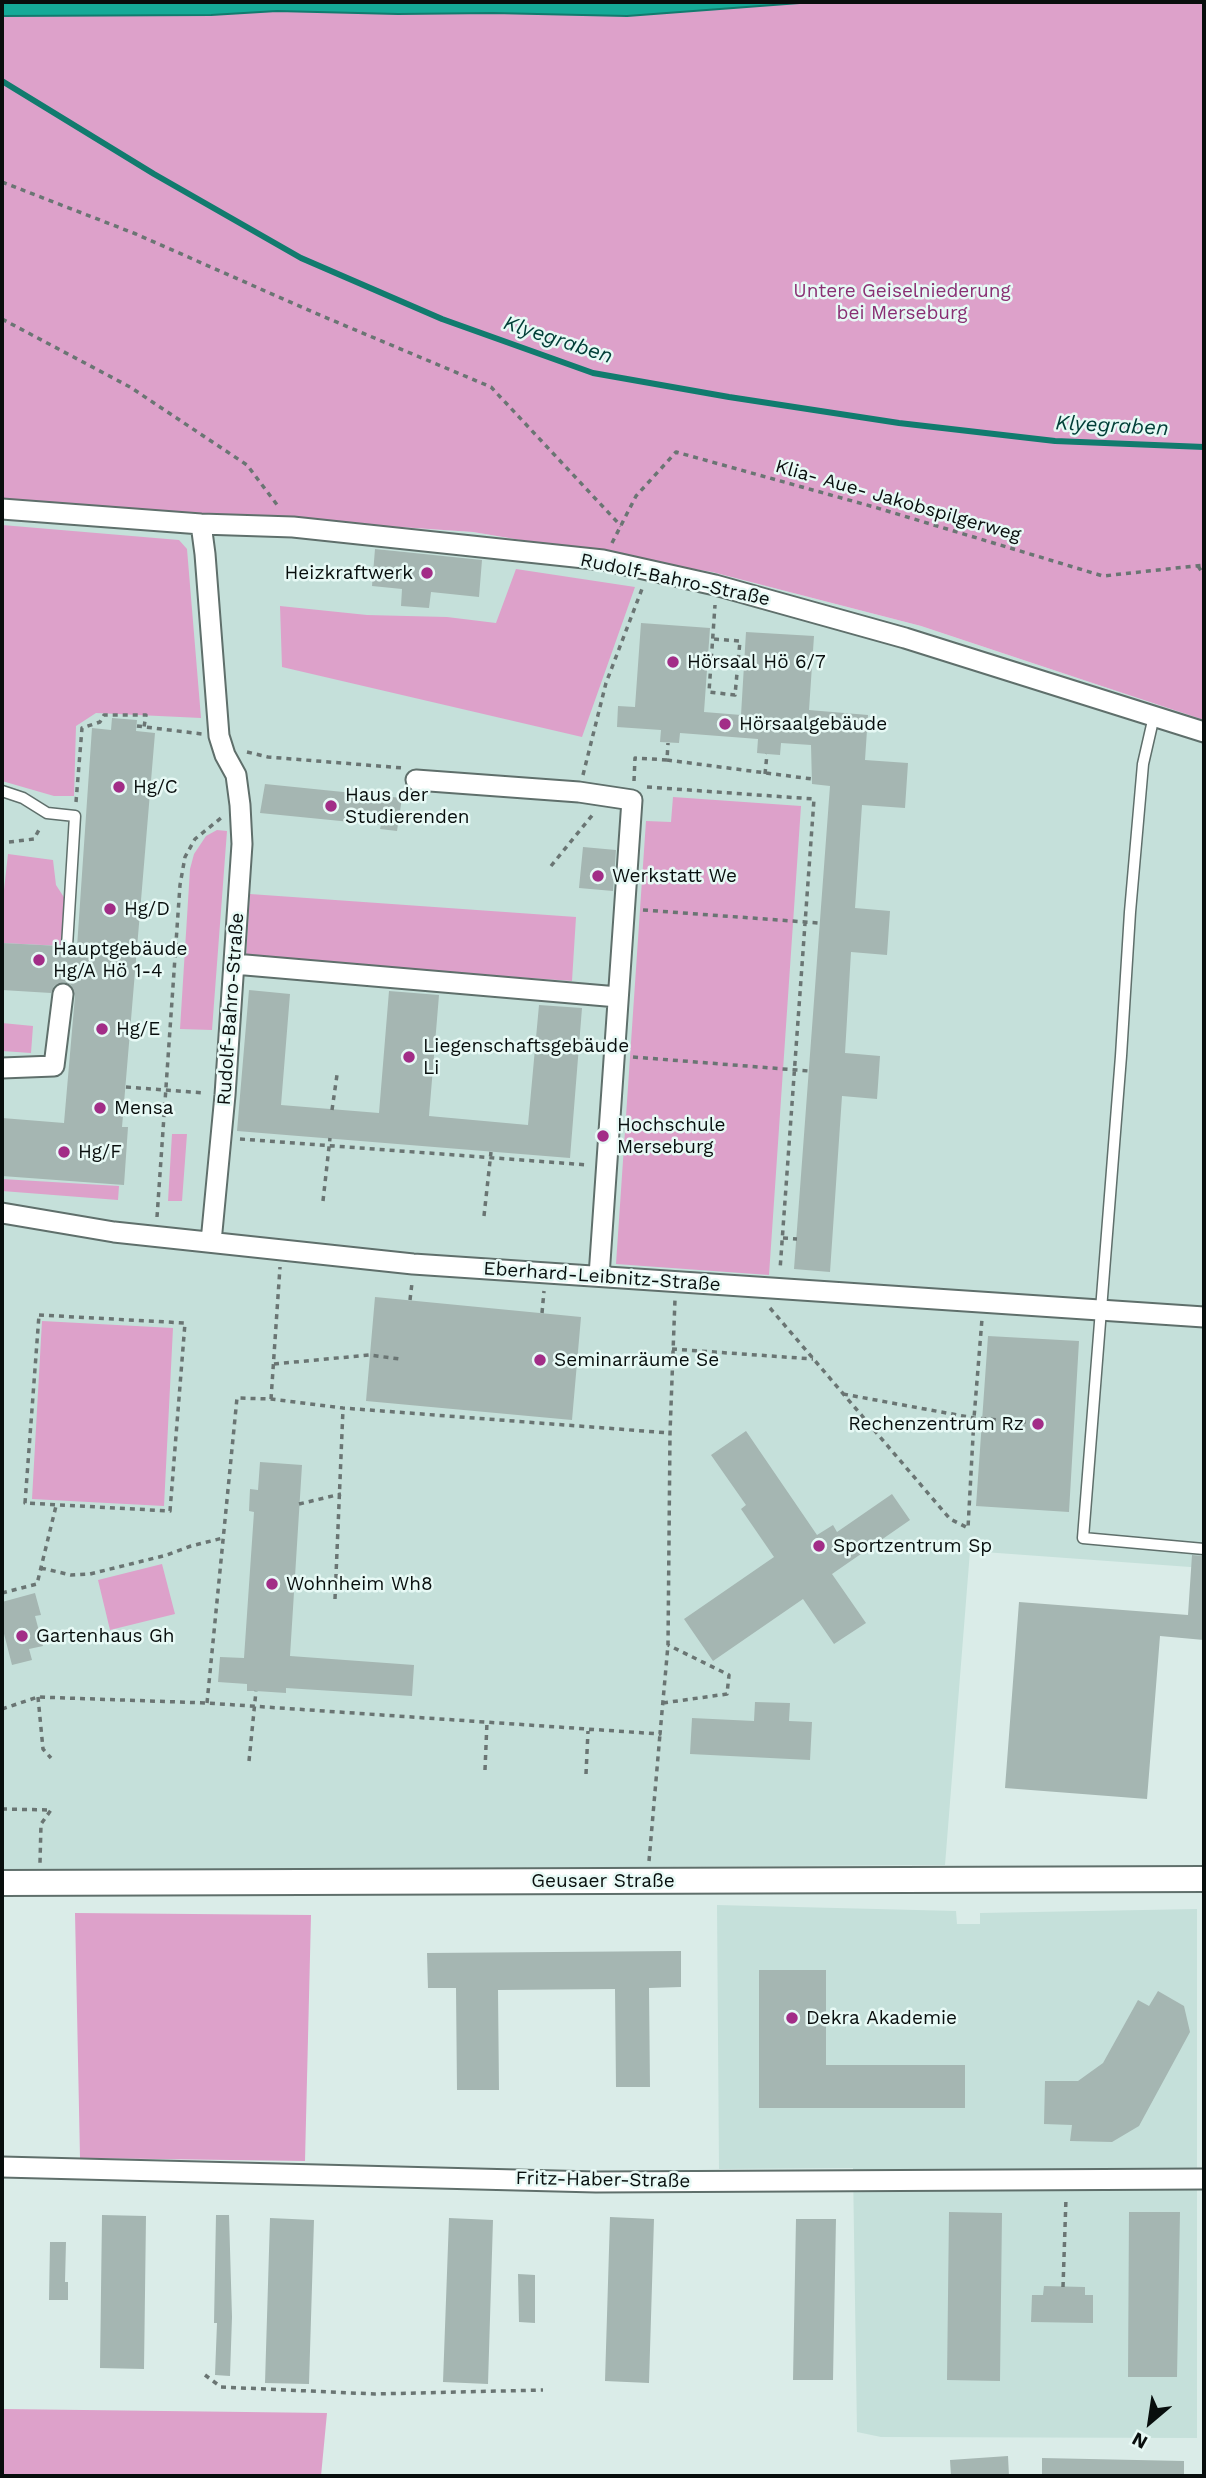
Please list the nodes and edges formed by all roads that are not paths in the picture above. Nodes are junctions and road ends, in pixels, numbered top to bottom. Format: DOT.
graph roads {
  1 [pos="2,509"];
  2 [pos="201,524"];
  3 [pos="1154,716"];
  4 [pos="1204,732"];
  5 [pos="416,780"];
  6 [pos="2,791"];
  7 [pos="66,946"];
  8 [pos="234,964"];
  9 [pos="63,994"];
  10 [pos="618,996"];
  11 [pos="2,1068"];
  12 [pos="2,1213"];
  13 [pos="211,1242"];
  14 [pos="599,1276"];
  15 [pos="1101,1312"];
  16 [pos="1204,1317"];
  17 [pos="1204,1549"];
  18 [pos="1204,1879"];
  19 [pos="2,1883"];
  20 [pos="2,2167"];
  21 [pos="1204,2179"];
  1 -- 2 [label="street, Rudolf-Bahro-Straße"];
  2 -- 3 [label="street, Rudolf-Bahro-Straße"];
  2 -- 8 [label="street, Rudolf-Bahro-Straße"];
  3 -- 4 [label="street, Rudolf-Bahro-Straße"];
  3 -- 15 [label="lane"];
  5 -- 10 [label="street"];
  6 -- 7 [label="lane"];
  8 -- 10 [label="street"];
  8 -- 13 [label="street, Rudolf-Bahro-Straße"];
  9 -- 11 [label="street"];
  10 -- 14 [label="street"];
  12 -- 13 [label="street, Eberhard-Leibnitz-Straße"];
  13 -- 14 [label="street, Eberhard-Leibnitz-Straße"];
  14 -- 15 [label="street, Eberhard-Leibnitz-Straße"];
  15 -- 16 [label="street, Eberhard-Leibnitz-Straße"];
  15 -- 17 [label="lane"];
  18 -- 19 [label="street, Geusaer Straße"];
  20 -- 21 [label="street, Fritz-Haber-Straße"];
}
